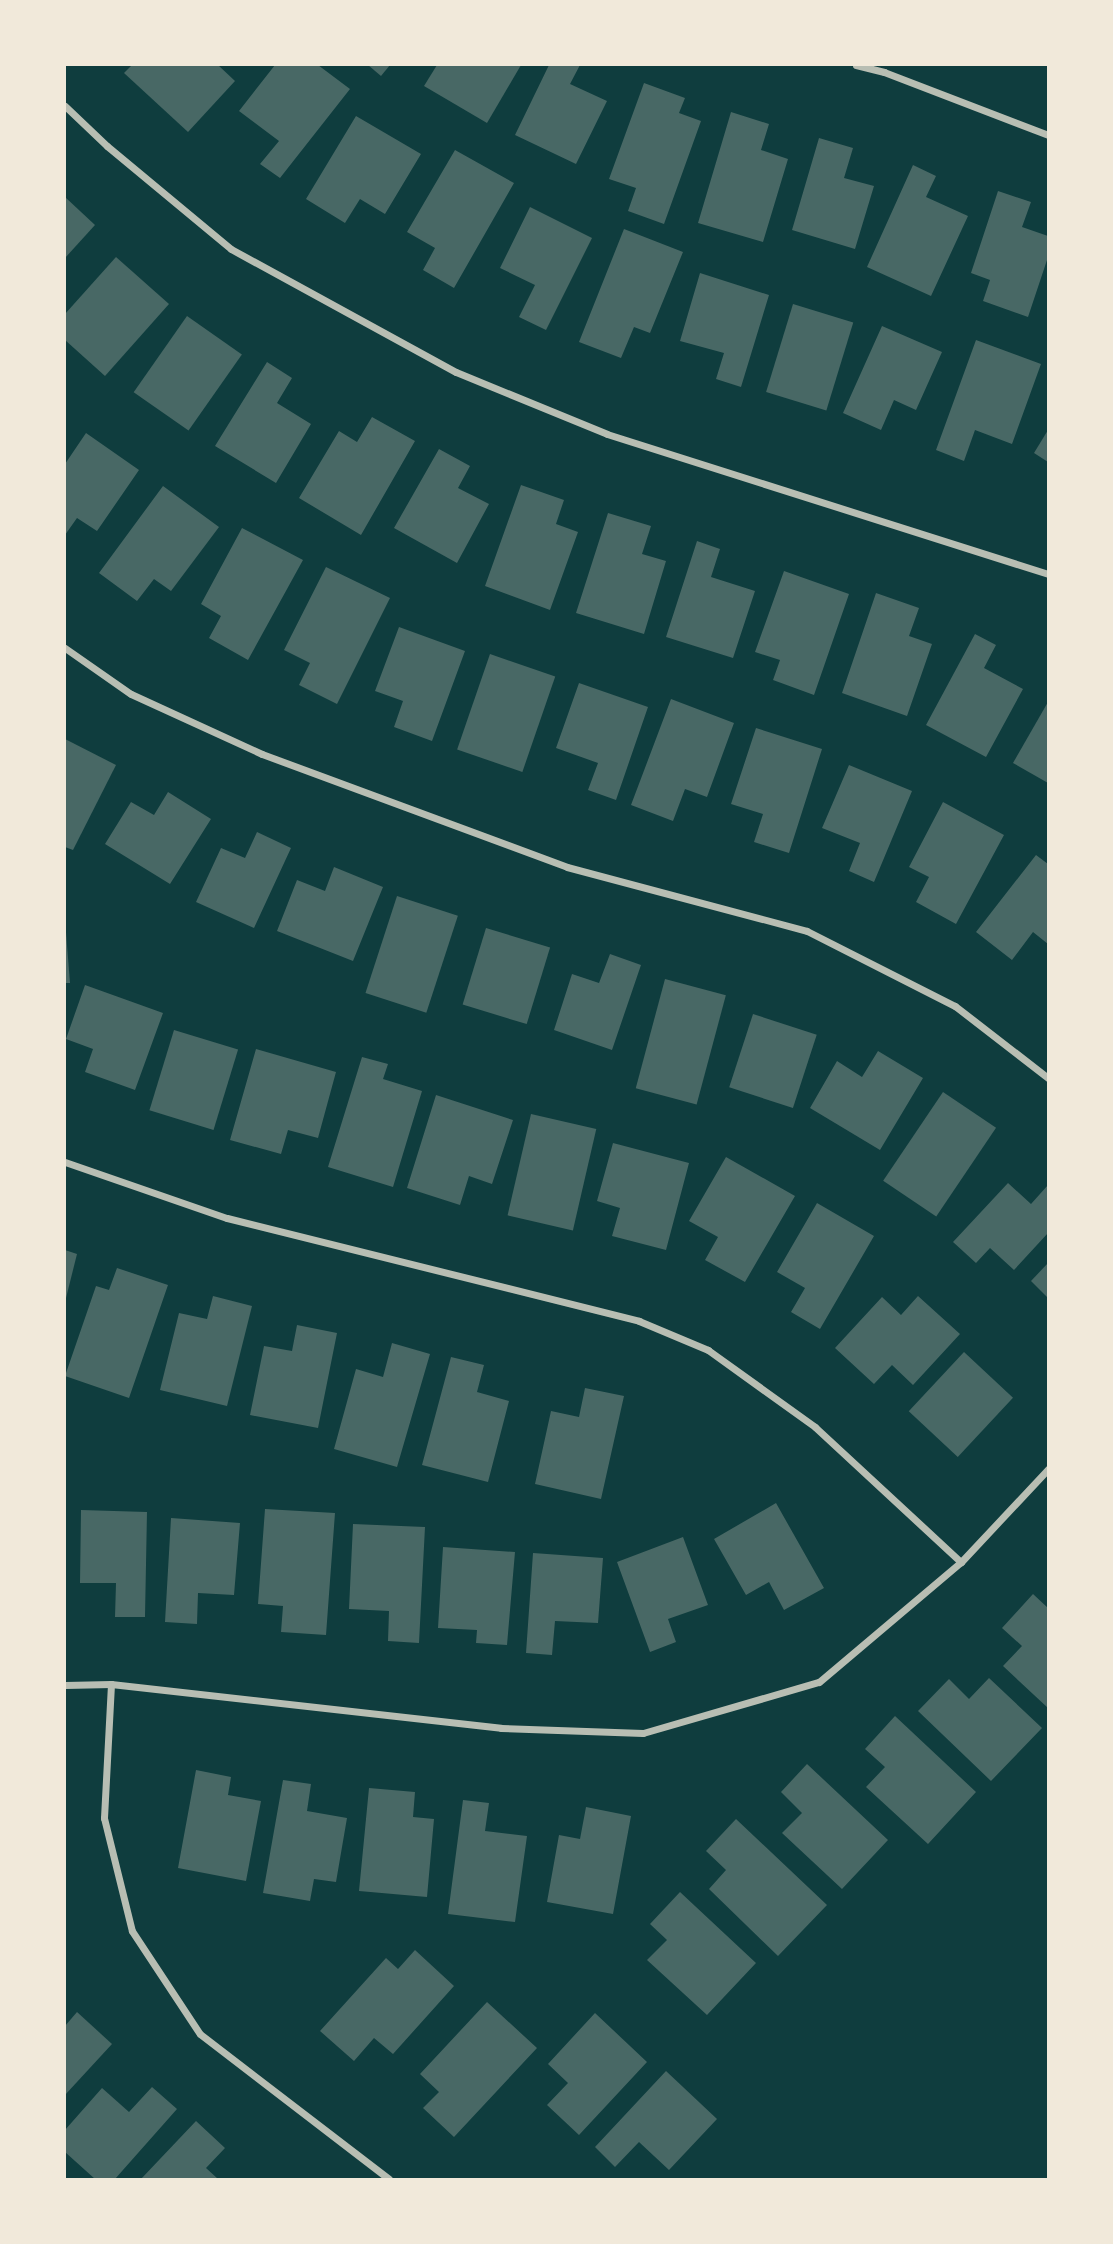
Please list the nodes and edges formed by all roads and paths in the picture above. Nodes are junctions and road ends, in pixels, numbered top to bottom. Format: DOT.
graph roads {
  1 [pos="856,65"];
  2 [pos="65,106"];
  3 [pos="1048,135"];
  4 [pos="1048,574"];
  5 [pos="65,648"];
  6 [pos="1048,1078"];
  7 [pos="65,1162"];
  8 [pos="1048,1469"];
  9 [pos="961,1562"];
  10 [pos="111,1684"];
  11 [pos="65,1685"];
  12 [pos="389,2179"];
  1 -- 3 [label="street"];
  2 -- 4 [label="street"];
  5 -- 6 [label="street"];
  7 -- 9 [label="street"];
  8 -- 9 [label="street"];
  9 -- 10 [label="street"];
  10 -- 11 [label="street"];
  10 -- 12 [label="street"];
}
